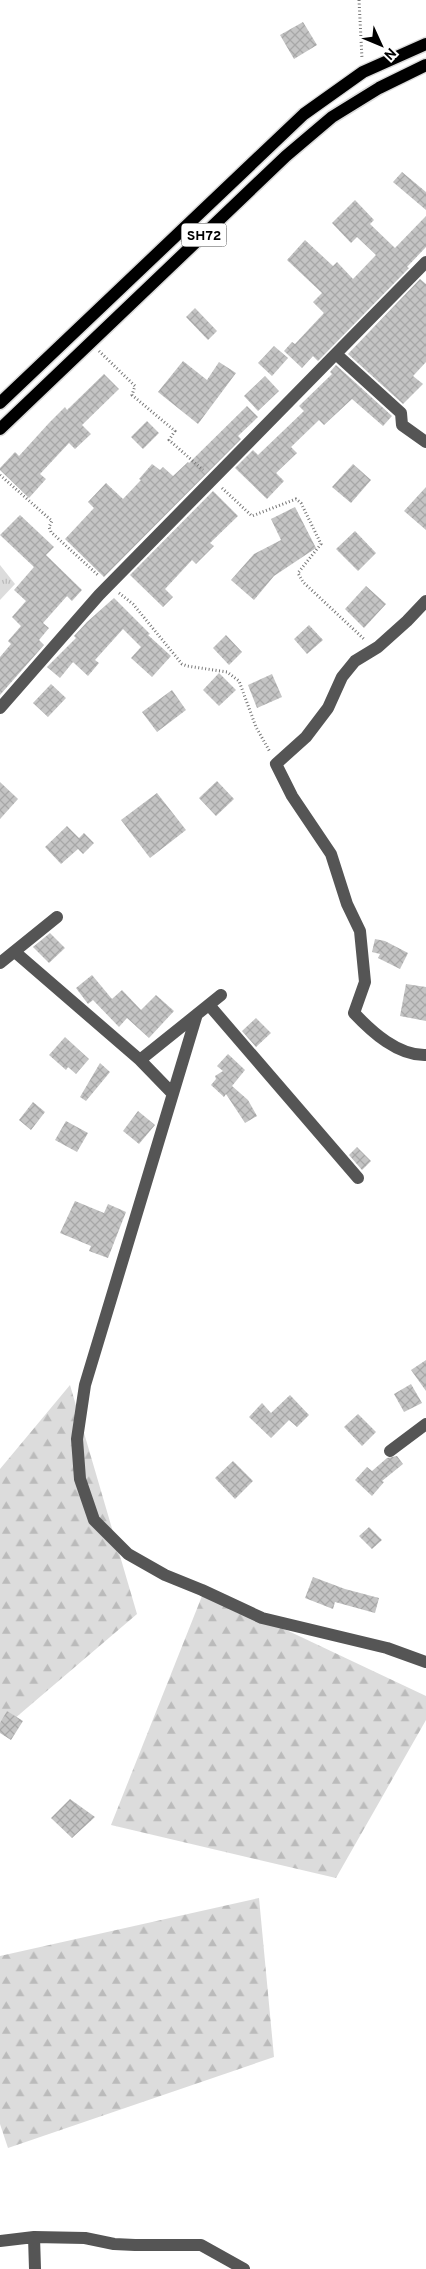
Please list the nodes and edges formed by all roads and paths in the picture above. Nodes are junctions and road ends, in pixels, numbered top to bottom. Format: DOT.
graph roads {
  1 [pos="358,0"];
  2 [pos="426,44"];
  3 [pos="426,64"];
  4 [pos="363,72"];
  5 [pos="426,262"];
  6 [pos="91,344"];
  7 [pos="336,354"];
  8 [pos="0,403"];
  9 [pos="0,429"];
  10 [pos="426,442"];
  11 [pos="0,474"];
  12 [pos="213,479"];
  13 [pos="109,585"];
  14 [pos="426,601"];
  15 [pos="375,649"];
  16 [pos="0,708"];
  17 [pos="276,764"];
  18 [pos="57,917"];
  19 [pos="6,955"];
  20 [pos="221,995"];
  21 [pos="208,1005"];
  22 [pos="197,1014"];
  23 [pos="426,1055"];
  24 [pos="140,1060"];
  25 [pos="173,1094"];
  26 [pos="358,1178"];
  27 [pos="426,1424"];
  28 [pos="390,1451"];
  29 [pos="426,1662"];
  30 [pos="34,2237"];
  31 [pos="0,2241"];
  32 [pos="35,2269"];
  33 [pos="244,2269"];
  1 -- 4 [label="path"];
  2 -- 4 [label="main road, SH72"];
  3 -- 6 [label="main road, SH72"];
  4 -- 8 [label="main road, SH72"];
  5 -- 7 [label="street"];
  6 -- 9 [label="main road, SH72"];
  6 -- 12 [label="path"];
  7 -- 10 [label="street"];
  7 -- 12 [label="street"];
  11 -- 13 [label="path"];
  12 -- 13 [label="street"];
  12 -- 15 [label="path"];
  13 -- 16 [label="street"];
  13 -- 17 [label="path"];
  14 -- 15 [label="street"];
  15 -- 17 [label="street"];
  17 -- 23 [label="street"];
  18 -- 19 [label="street"];
  19 -- 24 [label="street"];
  20 -- 21 [label="street"];
  21 -- 22 [label="street"];
  21 -- 26 [label="street"];
  22 -- 24 [label="street"];
  22 -- 25 [label="street"];
  24 -- 25 [label="street"];
  25 -- 29 [label="street"];
  27 -- 28 [label="street"];
  30 -- 31 [label="street"];
  30 -- 32 [label="street"];
  30 -- 33 [label="street"];
}
